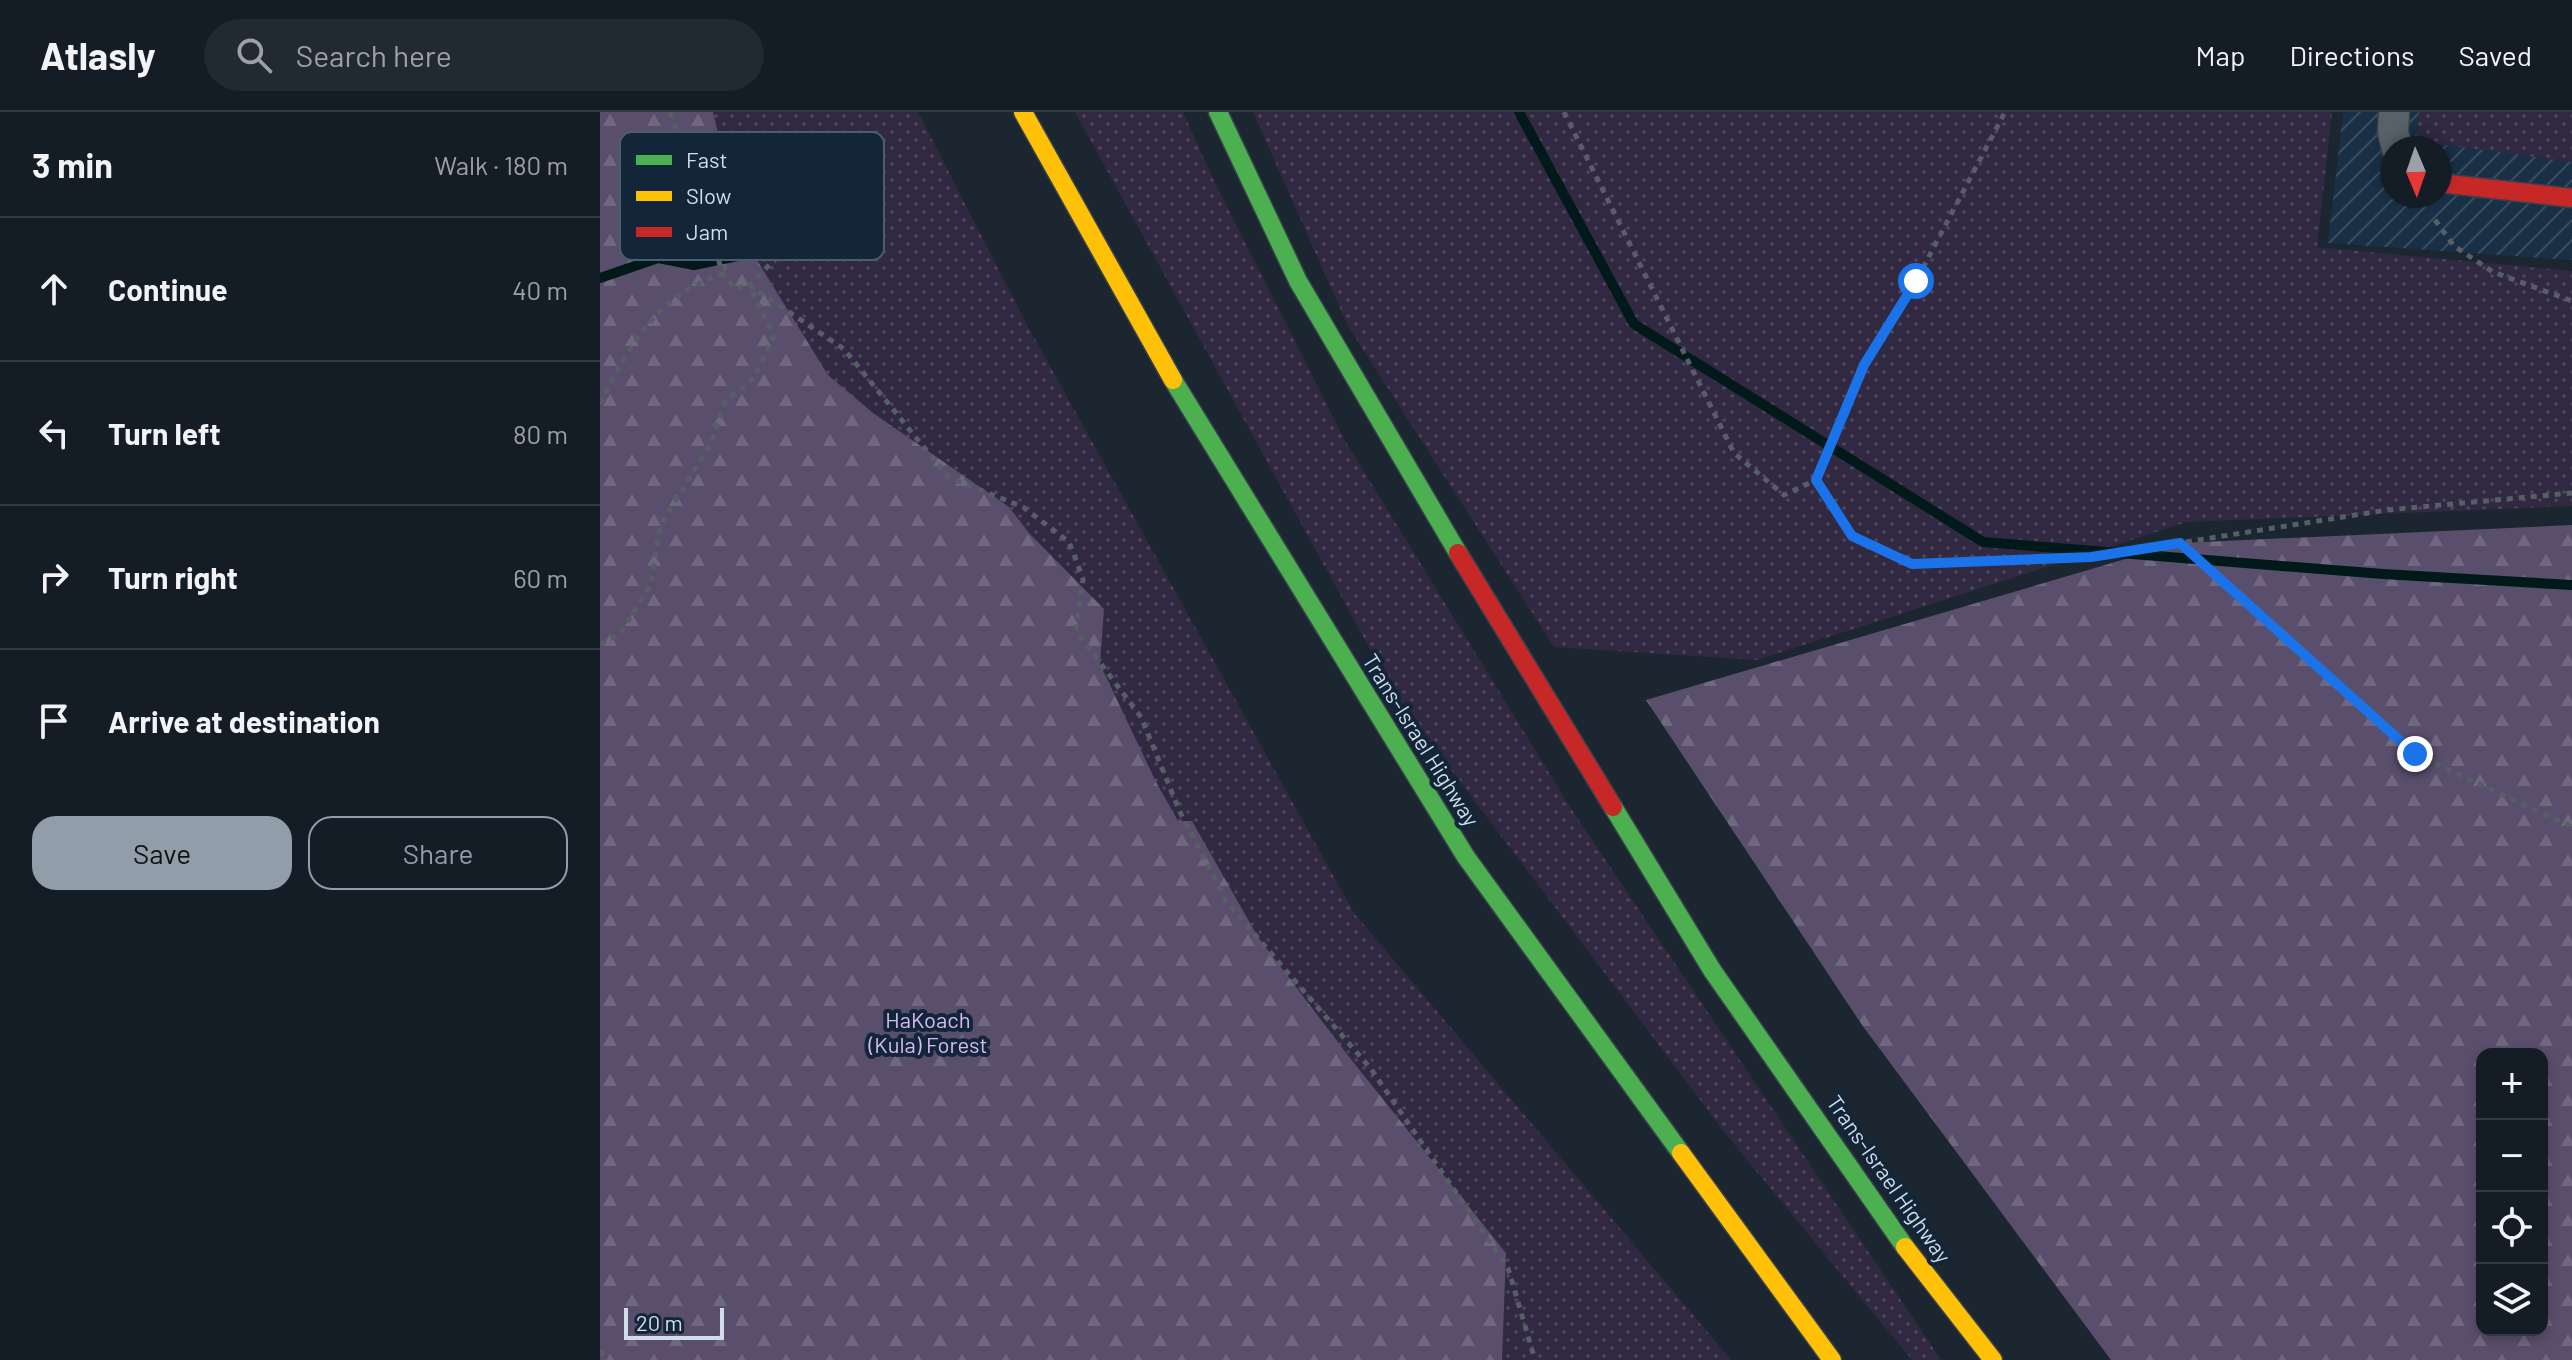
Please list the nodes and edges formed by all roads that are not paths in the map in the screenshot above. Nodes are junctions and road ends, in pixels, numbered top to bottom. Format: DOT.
graph roads {
  1 [pos="1023,112"];
  2 [pos="1218,112"];
  3 [pos="2394,112"];
  4 [pos="2394,136"];
  5 [pos="2452,184"];
  6 [pos="2572,198"];
  7 [pos="1832,1360"];
  8 [pos="1993,1360"];
  1 -- 7 [label="main road, Trans-Israel Highway"];
  2 -- 8 [label="main road, Trans-Israel Highway"];
  3 -- 4 [label="street"];
  5 -- 6 [label="main road"];
}
